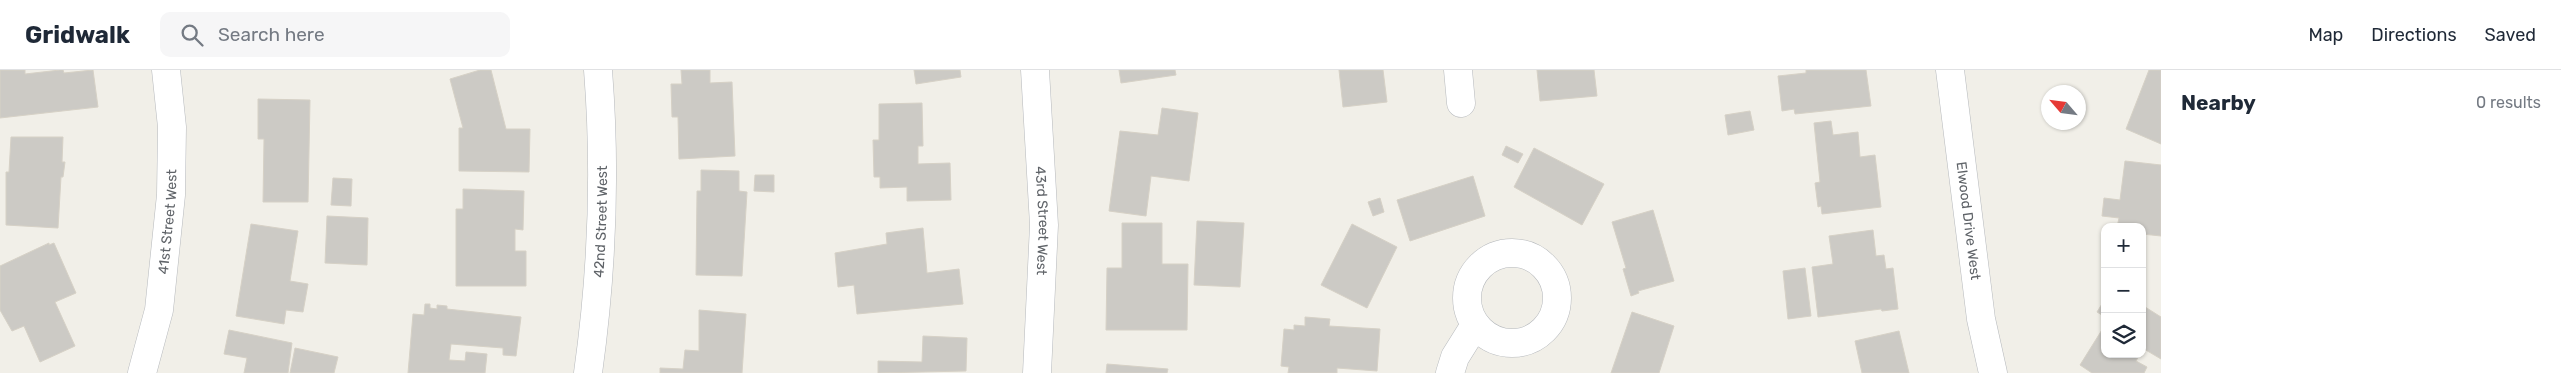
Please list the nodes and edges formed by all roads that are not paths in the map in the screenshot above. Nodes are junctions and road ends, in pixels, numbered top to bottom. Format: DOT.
graph roads {
  1 [pos="166,70"];
  2 [pos="598,70"];
  3 [pos="1035,70"];
  4 [pos="1458,70"];
  5 [pos="1950,70"];
  6 [pos="1462,103"];
  7 [pos="1475,326"];
  8 [pos="142,373"];
  9 [pos="588,373"];
  10 [pos="1037,373"];
  11 [pos="1450,373"];
  12 [pos="1993,373"];
  1 -- 8 [label="street, 41st Street West"];
  2 -- 9 [label="street, 42nd Street West"];
  3 -- 10 [label="street, 43rd Street West"];
  4 -- 6 [label="street"];
  5 -- 12 [label="street, Elwood Drive West"];
  7 -- 11 [label="street"];
}
